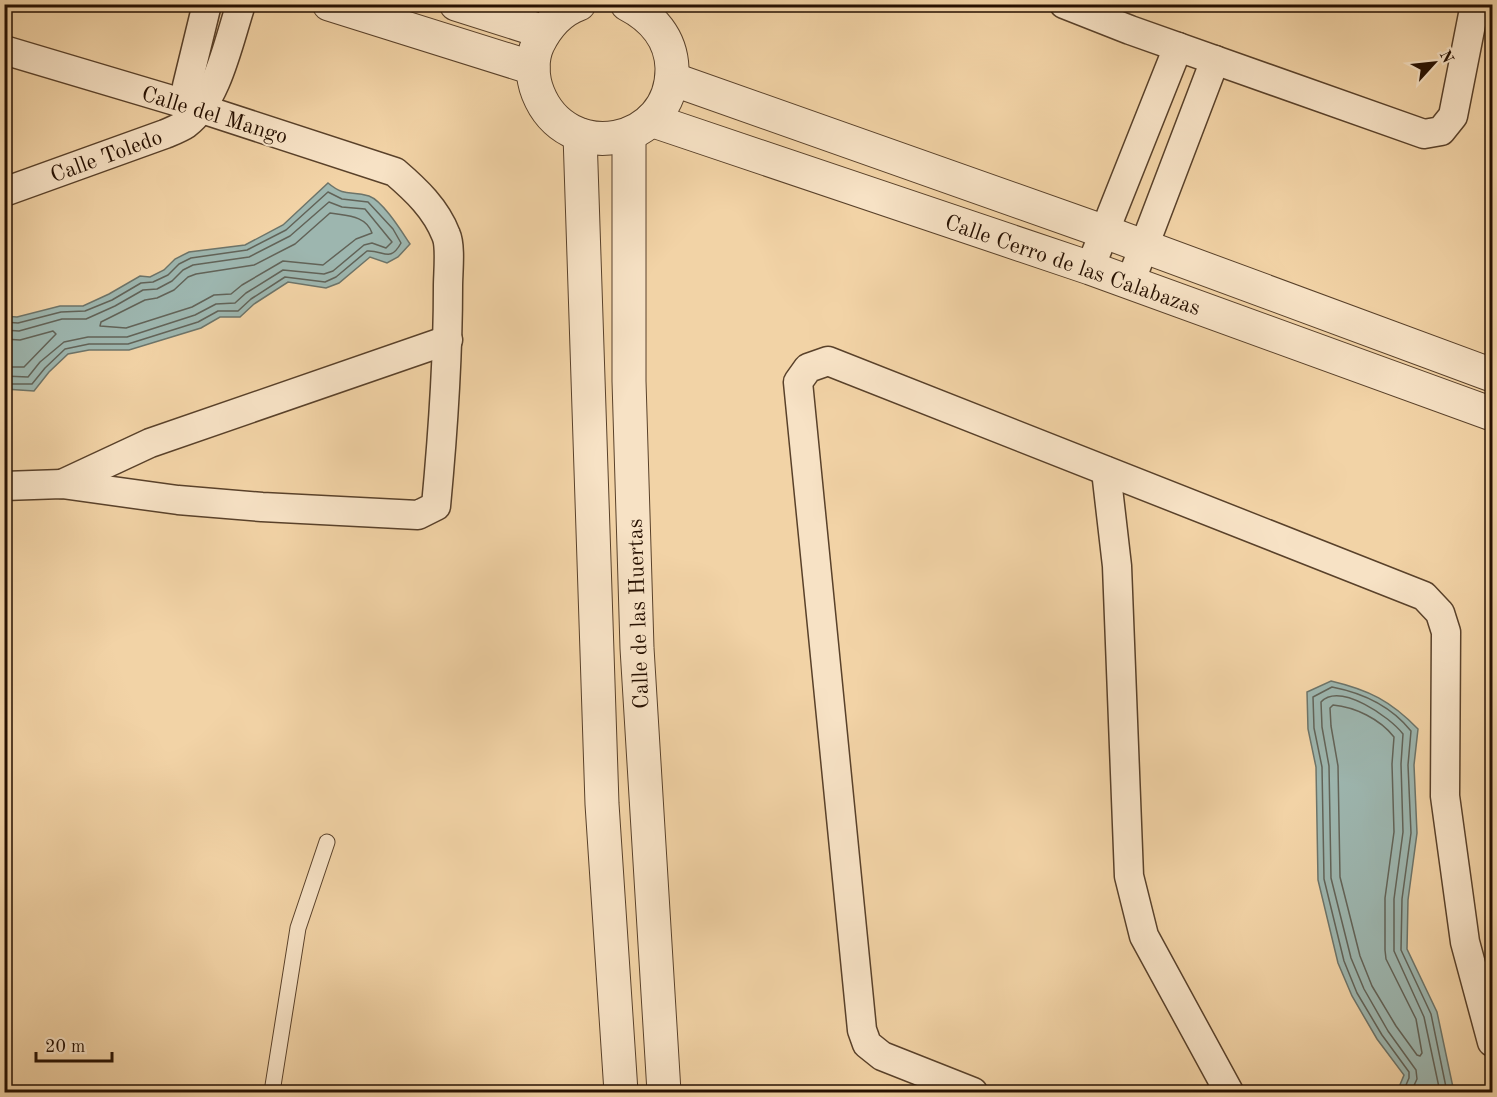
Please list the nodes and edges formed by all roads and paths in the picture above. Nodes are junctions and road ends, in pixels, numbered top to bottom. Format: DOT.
graph roads {
  1 [pos="207,4"];
  2 [pos="241,4"];
  3 [pos="329,4"];
  4 [pos="456,4"];
  5 [pos="627,4"];
  6 [pos="1064,4"];
  7 [pos="1111,4"];
  8 [pos="1475,4"];
  9 [pos="574,5"];
  10 [pos="1130,30"];
  11 [pos="544,32"];
  12 [pos="1178,47"];
  13 [pos="4,50"];
  14 [pos="1215,60"];
  15 [pos="533,68"];
  16 [pos="672,79"];
  17 [pos="202,109"];
  18 [pos="640,127"];
  19 [pos="580,135"];
  20 [pos="4,192"];
  21 [pos="1105,232"];
  22 [pos="1144,246"];
  23 [pos="1090,268"];
  24 [pos="1130,283"];
  25 [pos="448,340"];
  26 [pos="1492,375"];
  27 [pos="1492,414"];
  28 [pos="1106,471"];
  29 [pos="62,484"];
  30 [pos="4,486"];
  31 [pos="327,842"];
  32 [pos="1492,1042"];
  33 [pos="272,1092"];
  34 [pos="621,1092"];
  35 [pos="664,1092"];
  36 [pos="973,1092"];
  37 [pos="1229,1092"];
  1 -- 17 [label="street"];
  2 -- 17 [label="street"];
  3 -- 15 [label="street"];
  4 -- 11 [label="street"];
  5 -- 16 [label="street"];
  6 -- 10 [label="street"];
  7 -- 10 [label="street"];
  8 -- 14 [label="street"];
  9 -- 11 [label="street"];
  10 -- 12 [label="street"];
  11 -- 15 [label="street"];
  12 -- 14 [label="street"];
  12 -- 21 [label="street"];
  13 -- 17 [label="street, Calle del Mango"];
  14 -- 22 [label="street"];
  15 -- 19 [label="street"];
  16 -- 18 [label="street"];
  16 -- 21 [label="street, Calle Cerro de las Calabazas"];
  17 -- 20 [label="street, Calle Toledo"];
  17 -- 25 [label="street, Calle del Mango"];
  18 -- 19 [label="street"];
  18 -- 23 [label="street, Calle Cerro de las Calabazas"];
  18 -- 35 [label="street, Calle de las Huertas"];
  19 -- 34 [label="street, Calle de las Huertas"];
  21 -- 22 [label="street, Calle Cerro de las Calabazas"];
  21 -- 23 [label="street"];
  22 -- 24 [label="street"];
  22 -- 26 [label="street, Calle Cerro de las Calabazas"];
  23 -- 24 [label="street, Calle Cerro de las Calabazas"];
  24 -- 27 [label="street, Calle Cerro de las Calabazas"];
  25 -- 29 [label="street"];
  25 -- 29 [label="street, Calle del Mango"];
  28 -- 32 [label="street"];
  28 -- 36 [label="street"];
  28 -- 37 [label="street"];
  29 -- 30 [label="street"];
  31 -- 33 [label="lane"];
}
